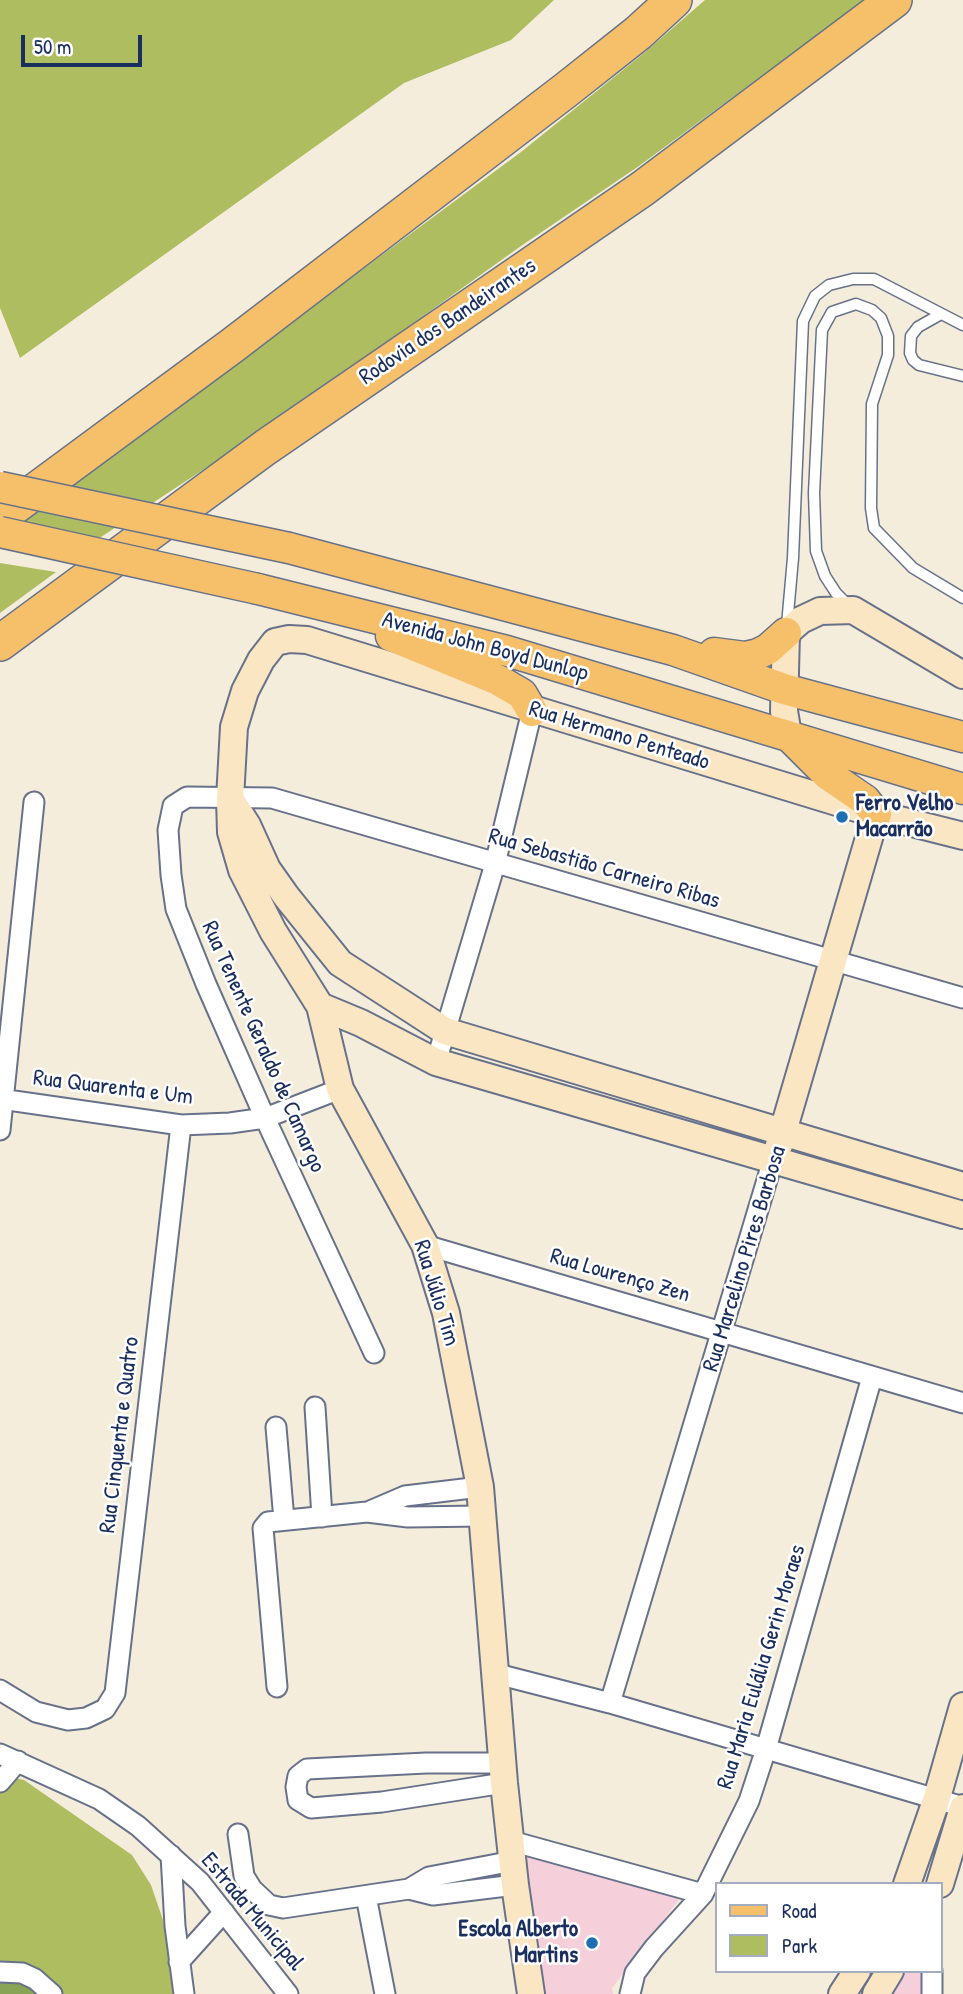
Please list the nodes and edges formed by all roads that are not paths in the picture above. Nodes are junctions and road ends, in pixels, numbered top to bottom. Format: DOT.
graph roads {
  1 [pos="674,0"];
  2 [pos="894,0"];
  3 [pos="941,314"];
  4 [pos="963,325"];
  5 [pos="963,376"];
  6 [pos="0,487"];
  7 [pos="0,517"];
  8 [pos="0,533"];
  9 [pos="963,598"];
  10 [pos="853,610"];
  11 [pos="364,614"];
  12 [pos="786,633"];
  13 [pos="275,642"];
  14 [pos="0,643"];
  15 [pos="673,650"];
  16 [pos="963,675"];
  17 [pos="784,689"];
  18 [pos="532,710"];
  19 [pos="788,735"];
  20 [pos="963,737"];
  21 [pos="963,789"];
  22 [pos="230,799"];
  23 [pos="34,802"];
  24 [pos="876,814"];
  25 [pos="963,836"];
  26 [pos="495,864"];
  27 [pos="834,960"];
  28 [pos="340,963"];
  29 [pos="963,998"];
  30 [pos="320,1006"];
  31 [pos="445,1031"];
  32 [pos="436,1062"];
  33 [pos="340,1089"];
  34 [pos="2,1099"];
  35 [pos="265,1118"];
  36 [pos="181,1125"];
  37 [pos="0,1130"];
  38 [pos="785,1131"];
  39 [pos="773,1160"];
  40 [pos="963,1186"];
  41 [pos="963,1215"];
  42 [pos="425,1245"];
  43 [pos="722,1331"];
  44 [pos="374,1353"];
  45 [pos="873,1377"];
  46 [pos="963,1403"];
  47 [pos="315,1407"];
  48 [pos="276,1427"];
  49 [pos="481,1487"];
  50 [pos="367,1512"];
  51 [pos="482,1516"];
  52 [pos="322,1517"];
  53 [pos="285,1520"];
  54 [pos="497,1674"];
  55 [pos="278,1687"];
  56 [pos="0,1690"];
  57 [pos="610,1703"];
  58 [pos="963,1706"];
  59 [pos="766,1749"];
  60 [pos="9,1757"];
  61 [pos="504,1773"];
  62 [pos="0,1782"];
  63 [pos="936,1801"];
  64 [pos="963,1808"];
  65 [pos="238,1834"];
  66 [pos="171,1855"];
  67 [pos="513,1862"];
  68 [pos="908,1882"];
  69 [pos="941,1882"];
  70 [pos="703,1895"];
  71 [pos="366,1896"];
  72 [pos="224,1912"];
  73 [pos="179,1962"];
  74 [pos="0,1972"];
  75 [pos="856,1973"];
  76 [pos="889,1973"];
  77 [pos="932,1973"];
  78 [pos="52,1994"];
  79 [pos="184,1994"];
  80 [pos="288,1994"];
  81 [pos="385,1994"];
  82 [pos="531,1994"];
  83 [pos="630,1994"];
  84 [pos="842,1994"];
  85 [pos="876,1994"];
  86 [pos="932,1994"];
  1 -- 7 [label="highway"];
  2 -- 14 [label="highway, Rodovia dos Bandeirantes"];
  3 -- 4 [label="lane"];
  3 -- 5 [label="lane"];
  3 -- 12 [label="lane"];
  6 -- 15 [label="main road, Avenida John Boyd Dunlop, bridge"];
  8 -- 11 [label="main road, Avenida John Boyd Dunlop, bridge"];
  9 -- 10 [label="lane"];
  10 -- 12 [label="main road"];
  10 -- 16 [label="main road"];
  11 -- 18 [label="main road"];
  11 -- 19 [label="main road, Avenida John Boyd Dunlop"];
  12 -- 15 [label="main road"];
  12 -- 17 [label="main road"];
  13 -- 18 [label="main road, Rua Hermano Penteado"];
  13 -- 22 [label="main road, Rua Júlio Tim"];
  15 -- 17 [label="main road, Avenida John Boyd Dunlop"];
  17 -- 19 [label="main road"];
  17 -- 20 [label="main road, Avenida John Boyd Dunlop"];
  18 -- 24 [label="main road, Rua Hermano Penteado"];
  18 -- 26 [label="street"];
  19 -- 21 [label="main road, Avenida John Boyd Dunlop"];
  19 -- 24 [label="main road"];
  22 -- 26 [label="street, Rua Sebastião Carneiro Ribas"];
  22 -- 28 [label="main road"];
  22 -- 30 [label="main road, Rua Júlio Tim"];
  22 -- 35 [label="street, Rua Tenente Geraldo de Camargo"];
  23 -- 34 [label="street"];
  24 -- 25 [label="main road, Rua Hermano Penteado"];
  24 -- 27 [label="main road, Rua Marcelino Pires Barbosa"];
  26 -- 27 [label="street, Rua Sebastião Carneiro Ribas"];
  26 -- 31 [label="street"];
  27 -- 29 [label="street, Rua Sebastião Carneiro Ribas"];
  27 -- 38 [label="main road, Rua Marcelino Pires Barbosa"];
  28 -- 30 [label="main road"];
  28 -- 31 [label="main road"];
  30 -- 32 [label="main road"];
  30 -- 33 [label="main road, Rua Júlio Tim"];
  31 -- 32 [label="street"];
  31 -- 38 [label="main road"];
  32 -- 39 [label="main road"];
  33 -- 35 [label="street, Rua Quarenta e Um"];
  33 -- 42 [label="main road, Rua Júlio Tim"];
  34 -- 36 [label="street, Rua Quarenta e Um"];
  34 -- 37 [label="street"];
  35 -- 36 [label="street, Rua Quarenta e Um"];
  35 -- 44 [label="street, Rua Tenente Geraldo de Camargo"];
  36 -- 56 [label="street, Rua Cinquenta e Quatro"];
  38 -- 39 [label="main road, Rua Marcelino Pires Barbosa"];
  38 -- 40 [label="main road"];
  39 -- 41 [label="main road"];
  39 -- 43 [label="street, Rua Marcelino Pires Barbosa"];
  42 -- 43 [label="street, Rua Lourenço Zen"];
  42 -- 49 [label="main road, Rua Júlio Tim"];
  43 -- 45 [label="street, Rua Lourenço Zen"];
  43 -- 57 [label="street, Rua Marcelino Pires Barbosa"];
  45 -- 46 [label="street, Rua Lourenço Zen"];
  45 -- 59 [label="street, Rua Maria Eulália Gerin Moraes"];
  47 -- 52 [label="street"];
  48 -- 53 [label="street"];
  49 -- 50 [label="street"];
  49 -- 51 [label="main road, Rua Júlio Tim"];
  50 -- 51 [label="street"];
  50 -- 52 [label="street"];
  51 -- 54 [label="main road, Rua Júlio Tim"];
  52 -- 53 [label="street"];
  53 -- 55 [label="street"];
  54 -- 57 [label="street"];
  54 -- 61 [label="main road, Rua Júlio Tim"];
  57 -- 59 [label="street"];
  58 -- 63 [label="main road"];
  59 -- 63 [label="street"];
  59 -- 70 [label="street, Rua Maria Eulália Gerin Moraes"];
  60 -- 62 [label="street"];
  60 -- 66 [label="street, Estrada Municipal"];
  61 -- 61 [label="street"];
  61 -- 67 [label="main road, Rua Júlio Tim"];
  63 -- 64 [label="street"];
  63 -- 68 [label="main road"];
  64 -- 69 [label="main road"];
  65 -- 71 [label="street"];
  66 -- 72 [label="street, Estrada Municipal"];
  66 -- 73 [label="street"];
  67 -- 70 [label="street"];
  67 -- 71 [label="street"];
  67 -- 82 [label="main road, Rua Júlio Tim"];
  70 -- 83 [label="street, Rua Maria Eulália Gerin Moraes"];
  71 -- 81 [label="street"];
  72 -- 73 [label="street"];
  72 -- 80 [label="street, Estrada Municipal"];
  73 -- 79 [label="street"];
  74 -- 78 [label="street"];
  75 -- 84 [label="main road"];
  76 -- 85 [label="main road"];
  77 -- 86 [label="street"];
}
